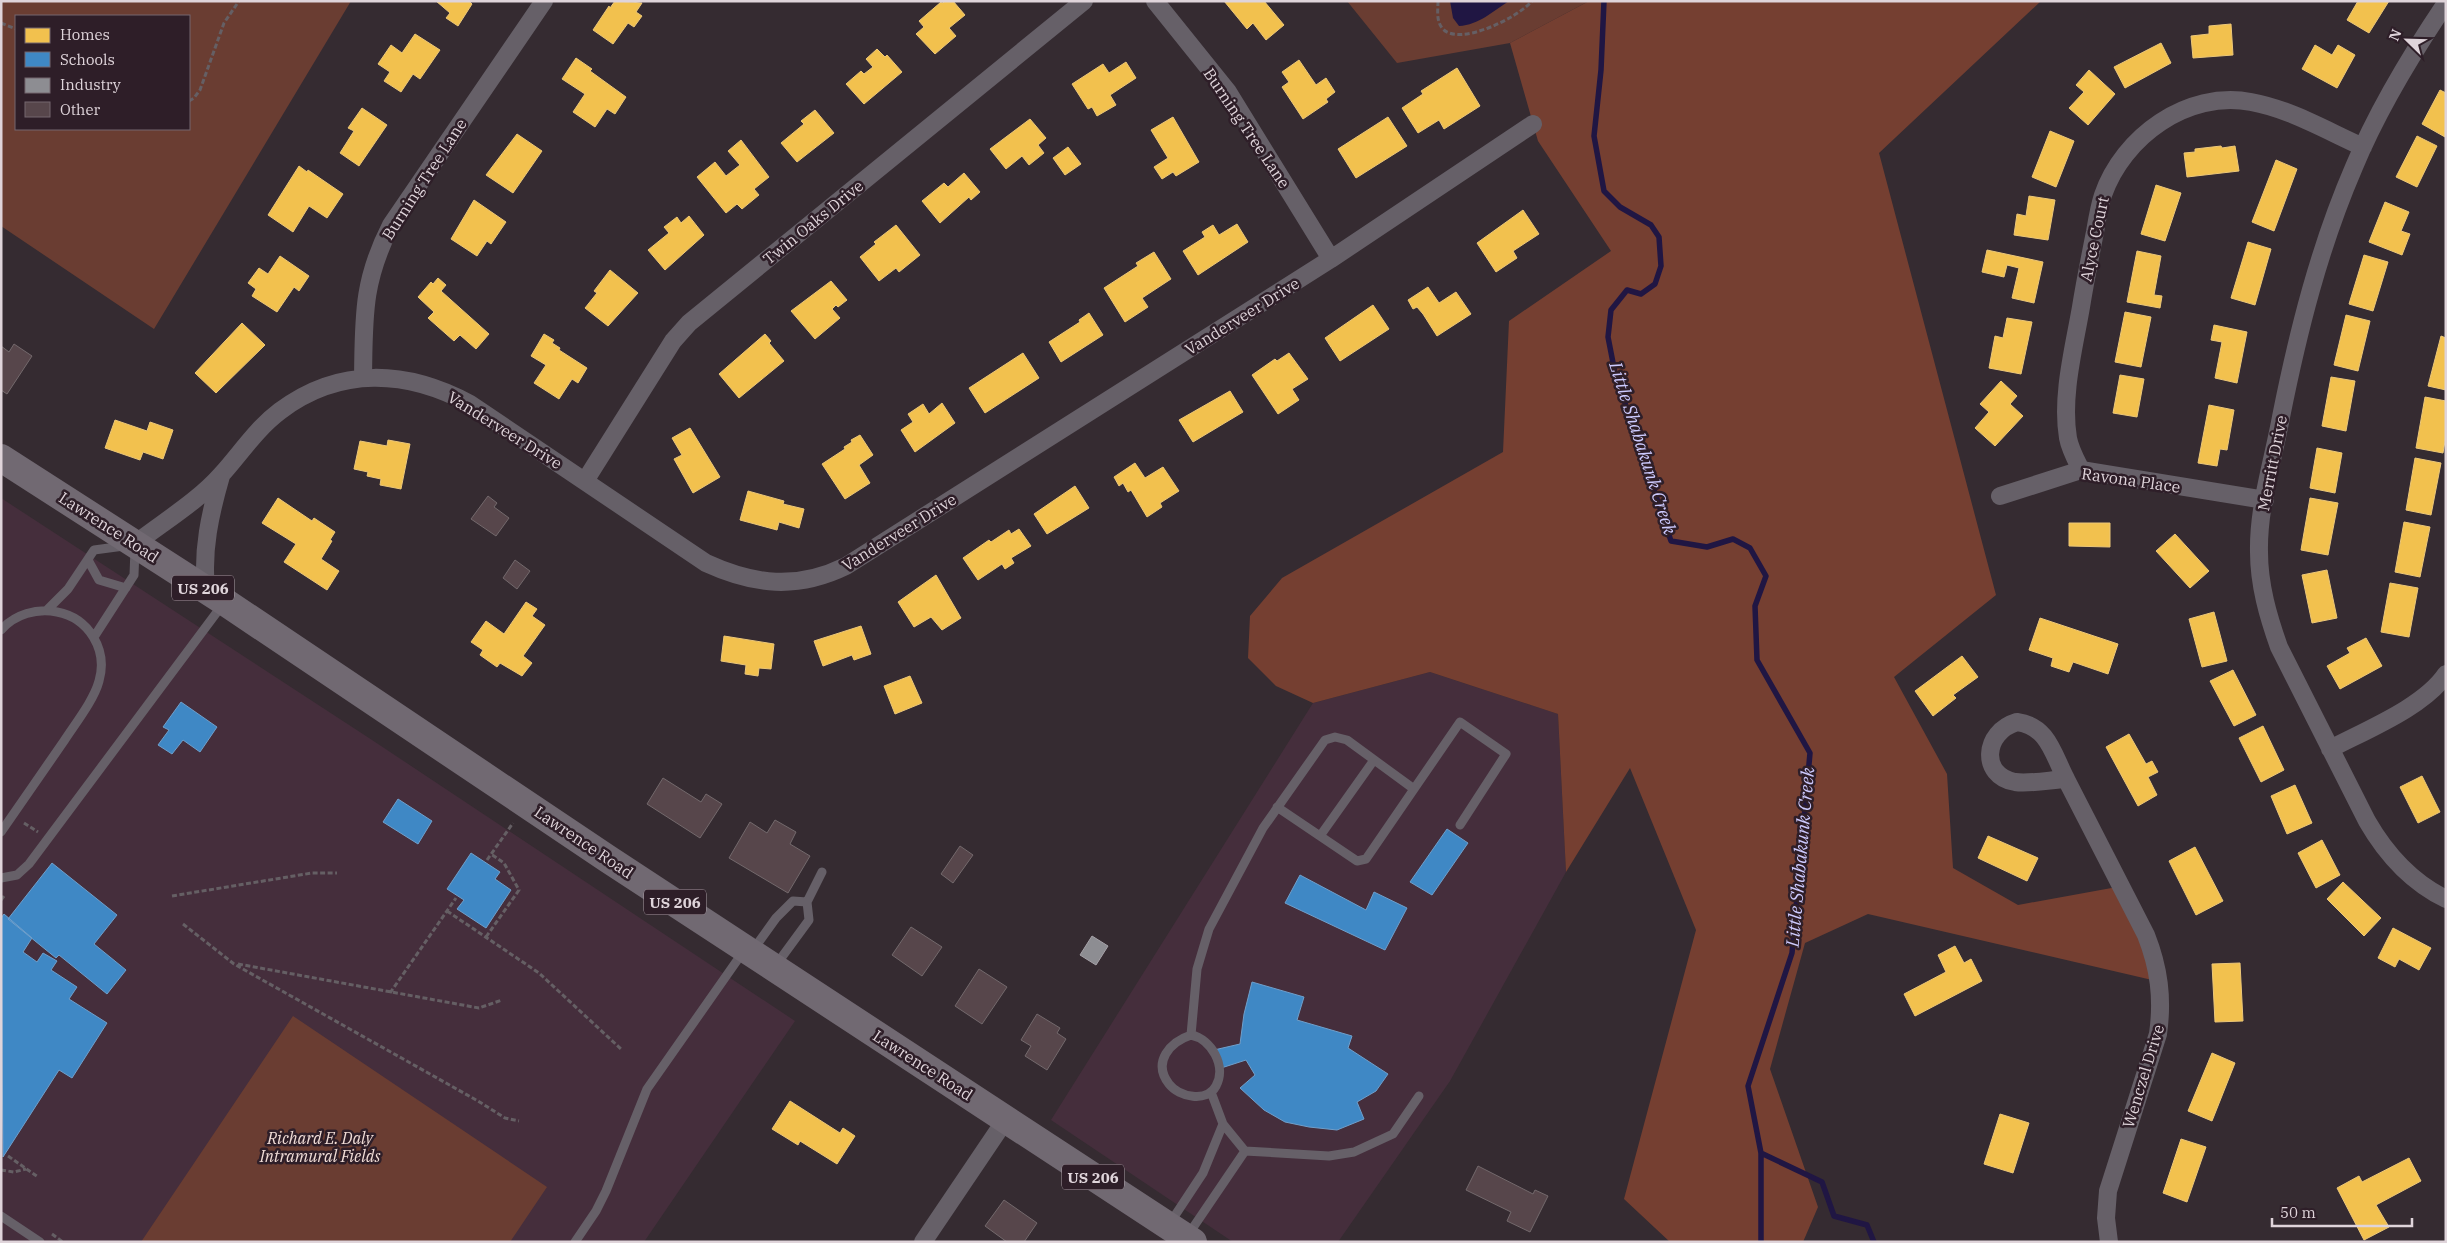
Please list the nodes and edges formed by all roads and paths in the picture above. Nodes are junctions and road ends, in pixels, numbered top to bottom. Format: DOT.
graph roads {
  1 [pos="239,1"];
  2 [pos="544,1"];
  3 [pos="1084,1"];
  4 [pos="1155,1"];
  5 [pos="1438,1"];
  6 [pos="1532,1"];
  7 [pos="2446,3"];
  8 [pos="1,23"];
  9 [pos="15,29"];
  10 [pos="190,100"];
  11 [pos="1533,124"];
  12 [pos="2363,147"];
  13 [pos="1332,259"];
  14 [pos="362,378"];
  15 [pos="1,458"];
  16 [pos="2081,470"];
  17 [pos="221,476"];
  18 [pos="585,481"];
  19 [pos="2000,496"];
  20 [pos="2265,500"];
  21 [pos="135,544"];
  22 [pos="88,560"];
  23 [pos="126,588"];
  24 [pos="215,596"];
  25 [pos="47,610"];
  26 [pos="1,630"];
  27 [pos="94,637"];
  28 [pos="2446,674"];
  29 [pos="2330,749"];
  30 [pos="1374,760"];
  31 [pos="2066,779"];
  32 [pos="1414,788"];
  33 [pos="1277,807"];
  34 [pos="513,823"];
  35 [pos="1460,825"];
  36 [pos="1,832"];
  37 [pos="1320,836"];
  38 [pos="491,854"];
  39 [pos="487,860"];
  40 [pos="822,872"];
  41 [pos="337,873"];
  42 [pos="1,878"];
  43 [pos="4,896"];
  44 [pos="172,896"];
  45 [pos="456,898"];
  46 [pos="2446,899"];
  47 [pos="1,900"];
  48 [pos="807,902"];
  49 [pos="447,911"];
  50 [pos="183,924"];
  51 [pos="486,937"];
  52 [pos="749,951"];
  53 [pos="234,964"];
  54 [pos="774,968"];
  55 [pos="390,993"];
  56 [pos="502,1000"];
  57 [pos="1191,1035"];
  58 [pos="621,1049"];
  59 [pos="1211,1092"];
  60 [pos="1419,1096"];
  61 [pos="1006,1120"];
  62 [pos="519,1122"];
  63 [pos="1223,1124"];
  64 [pos="1245,1151"];
  65 [pos="8,1156"];
  66 [pos="26,1168"];
  67 [pos="1,1170"];
  68 [pos="38,1177"];
  69 [pos="1,1216"];
  70 [pos="1182,1237"];
  71 [pos="40,1242"];
  72 [pos="575,1242"];
  73 [pos="923,1242"];
  74 [pos="2109,1242"];
  1 -- 10 [label="path"];
  2 -- 14 [label="street, Burning Tree Lane"];
  3 -- 18 [label="street, Twin Oaks Drive"];
  4 -- 13 [label="street, Burning Tree Lane"];
  5 -- 6 [label="path"];
  7 -- 12 [label="street, Merritt Drive"];
  8 -- 9 [label="path"];
  11 -- 13 [label="street, Vanderveer Drive"];
  12 -- 16 [label="street, Alyce Court"];
  12 -- 20 [label="street, Merritt Drive"];
  13 -- 18 [label="street, Vanderveer Drive"];
  14 -- 17 [label="street, Vanderveer Drive"];
  14 -- 18 [label="street, Vanderveer Drive"];
  15 -- 21 [label="main road, Lawrence Road / US 206"];
  16 -- 19 [label="street, Ravona Place"];
  16 -- 20 [label="street, Ravona Place"];
  17 -- 21 [label="street, Vanderveer Drive"];
  17 -- 24 [label="street, Vanderveer Drive"];
  20 -- 29 [label="street, Merritt Drive"];
  21 -- 22 [label="lane"];
  21 -- 23 [label="lane"];
  21 -- 24 [label="main road, Lawrence Road / US 206"];
  22 -- 23 [label="lane"];
  22 -- 25 [label="lane"];
  23 -- 27 [label="lane"];
  24 -- 42 [label="lane"];
  24 -- 52 [label="main road, Lawrence Road / US 206"];
  25 -- 26 [label="lane"];
  25 -- 27 [label="lane"];
  27 -- 36 [label="lane"];
  28 -- 29 [label="street"];
  29 -- 46 [label="street, Merritt Drive"];
  30 -- 32 [label="lane"];
  30 -- 33 [label="lane"];
  30 -- 37 [label="lane"];
  31 -- 74 [label="street, Wenczel Drive"];
  32 -- 35 [label="lane"];
  32 -- 37 [label="lane"];
  33 -- 37 [label="lane"];
  33 -- 57 [label="lane"];
  34 -- 38 [label="path"];
  38 -- 39 [label="path"];
  38 -- 51 [label="path"];
  40 -- 48 [label="lane"];
  41 -- 44 [label="path"];
  43 -- 47 [label="path"];
  45 -- 49 [label="path"];
  48 -- 52 [label="lane"];
  48 -- 54 [label="lane"];
  49 -- 51 [label="path"];
  49 -- 55 [label="path"];
  50 -- 53 [label="path"];
  51 -- 58 [label="path"];
  52 -- 54 [label="main road, Lawrence Road / US 206"];
  52 -- 72 [label="lane"];
  53 -- 55 [label="path"];
  53 -- 62 [label="path"];
  54 -- 61 [label="main road, Lawrence Road / US 206"];
  55 -- 56 [label="path"];
  57 -- 59 [label="lane"];
  57 -- 59 [label="lane"];
  59 -- 63 [label="lane"];
  60 -- 64 [label="lane"];
  61 -- 70 [label="main road, Lawrence Road / US 206"];
  61 -- 73 [label="street"];
  63 -- 64 [label="lane"];
  63 -- 70 [label="lane"];
  64 -- 70 [label="lane"];
  65 -- 66 [label="path"];
  66 -- 67 [label="path"];
  66 -- 68 [label="path"];
  69 -- 71 [label="lane"];
}
